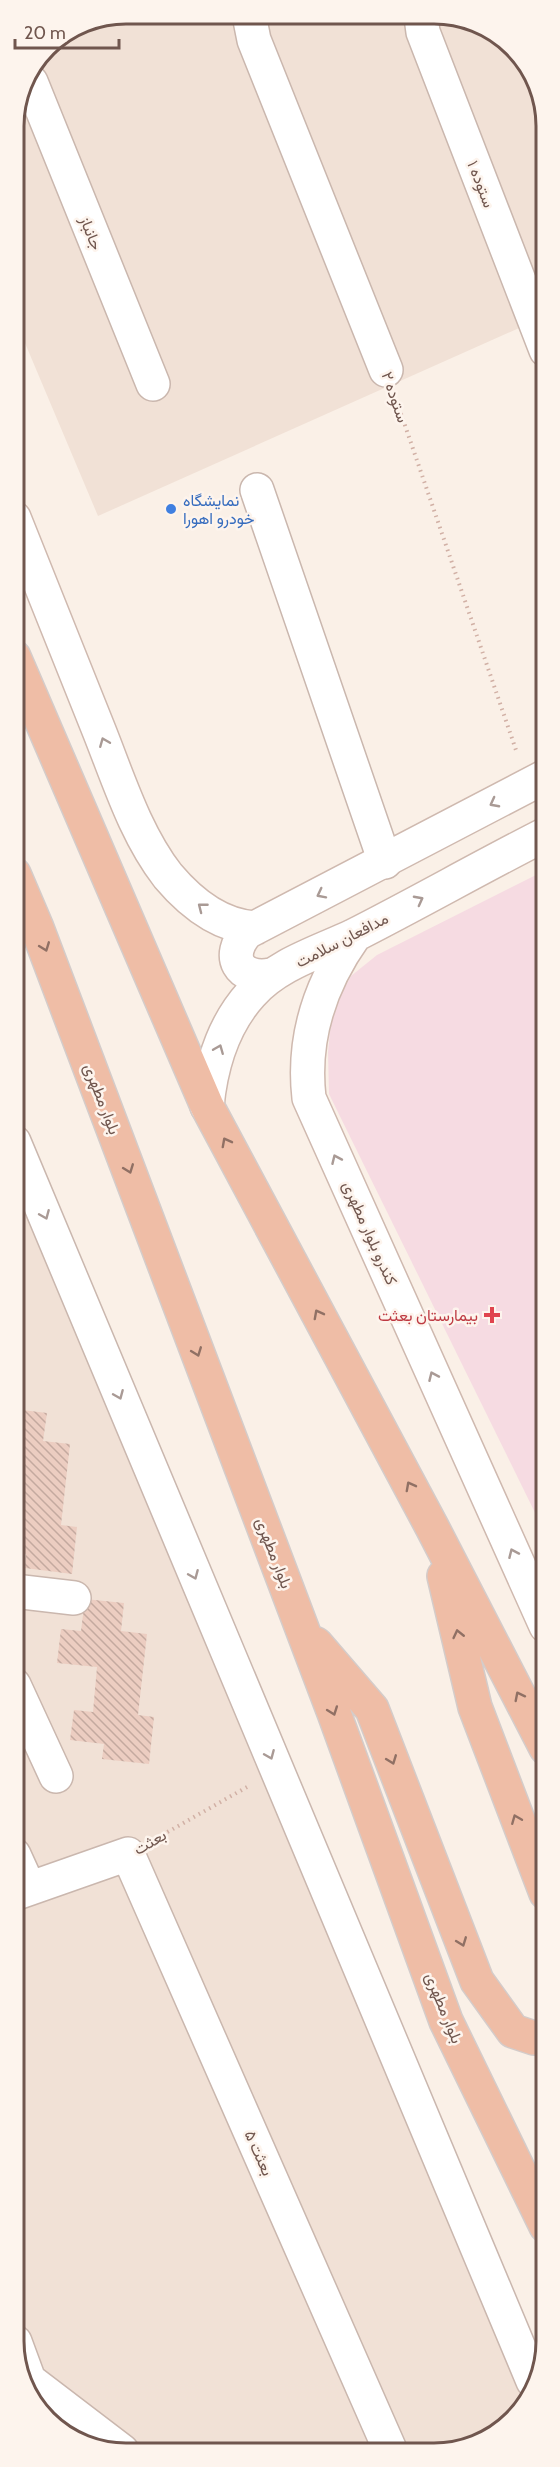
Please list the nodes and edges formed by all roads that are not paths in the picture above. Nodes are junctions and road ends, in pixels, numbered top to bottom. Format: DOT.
graph roads {
  1 [pos="251,24"];
  2 [pos="422,24"];
  3 [pos="33,86"];
  4 [pos="536,324"];
  5 [pos="386,370"];
  6 [pos="153,384"];
  7 [pos="257,490"];
  8 [pos="24,543"];
  9 [pos="24,680"];
  10 [pos="536,781"];
  11 [pos="536,839"];
  12 [pos="385,862"];
  13 [pos="24,897"];
  14 [pos="255,928"];
  15 [pos="355,935"];
  16 [pos="271,975"];
  17 [pos="207,1106"];
  18 [pos="24,1166"];
  19 [pos="432,1527"];
  20 [pos="24,1592"];
  21 [pos="74,1598"];
  22 [pos="536,1604"];
  23 [pos="301,1627"];
  24 [pos="24,1707"];
  25 [pos="536,1729"];
  26 [pos="56,1776"];
  27 [pos="128,1854"];
  28 [pos="536,1867"];
  29 [pos="24,1890"];
  30 [pos="536,2038"];
  31 [pos="536,2206"];
  32 [pos="530,2375"];
  33 [pos="34,2384"];
  34 [pos="110,2441"];
  35 [pos="387,2443"];
  1 -- 5 [label="street, ستوده ۲"];
  2 -- 4 [label="street, ستوده ۱"];
  3 -- 6 [label="street, جانباز"];
  7 -- 12 [label="street"];
  14 -- 8 [label="street, one-way"];
  9 -- 17 [label="highway"];
  10 -- 12 [label="street, one-way"];
  15 -- 11 [label="street, مدافعان سلامت, one-way"];
  12 -- 14 [label="street, one-way"];
  13 -- 23 [label="highway, بلوار مطهری, one-way"];
  14 -- 16 [label="street"];
  15 -- 16 [label="street, مدافعان سلامت"];
  22 -- 15 [label="street, کندرو بلوار مطهری, one-way"];
  17 -- 16 [label="street, مدافعان سلامت, one-way"];
  19 -- 17 [label="highway, one-way"];
  18 -- 32 [label="street, one-way"];
  25 -- 19 [label="highway, one-way"];
  28 -- 19 [label="highway, one-way"];
  20 -- 21 [label="street"];
  23 -- 30 [label="highway, one-way"];
  23 -- 31 [label="highway, بلوار مطهری, one-way"];
  24 -- 26 [label="street"];
  27 -- 29 [label="street, بعثت"];
  27 -- 35 [label="street, بعثت ۵"];
  33 -- 34 [label="street"];
}
